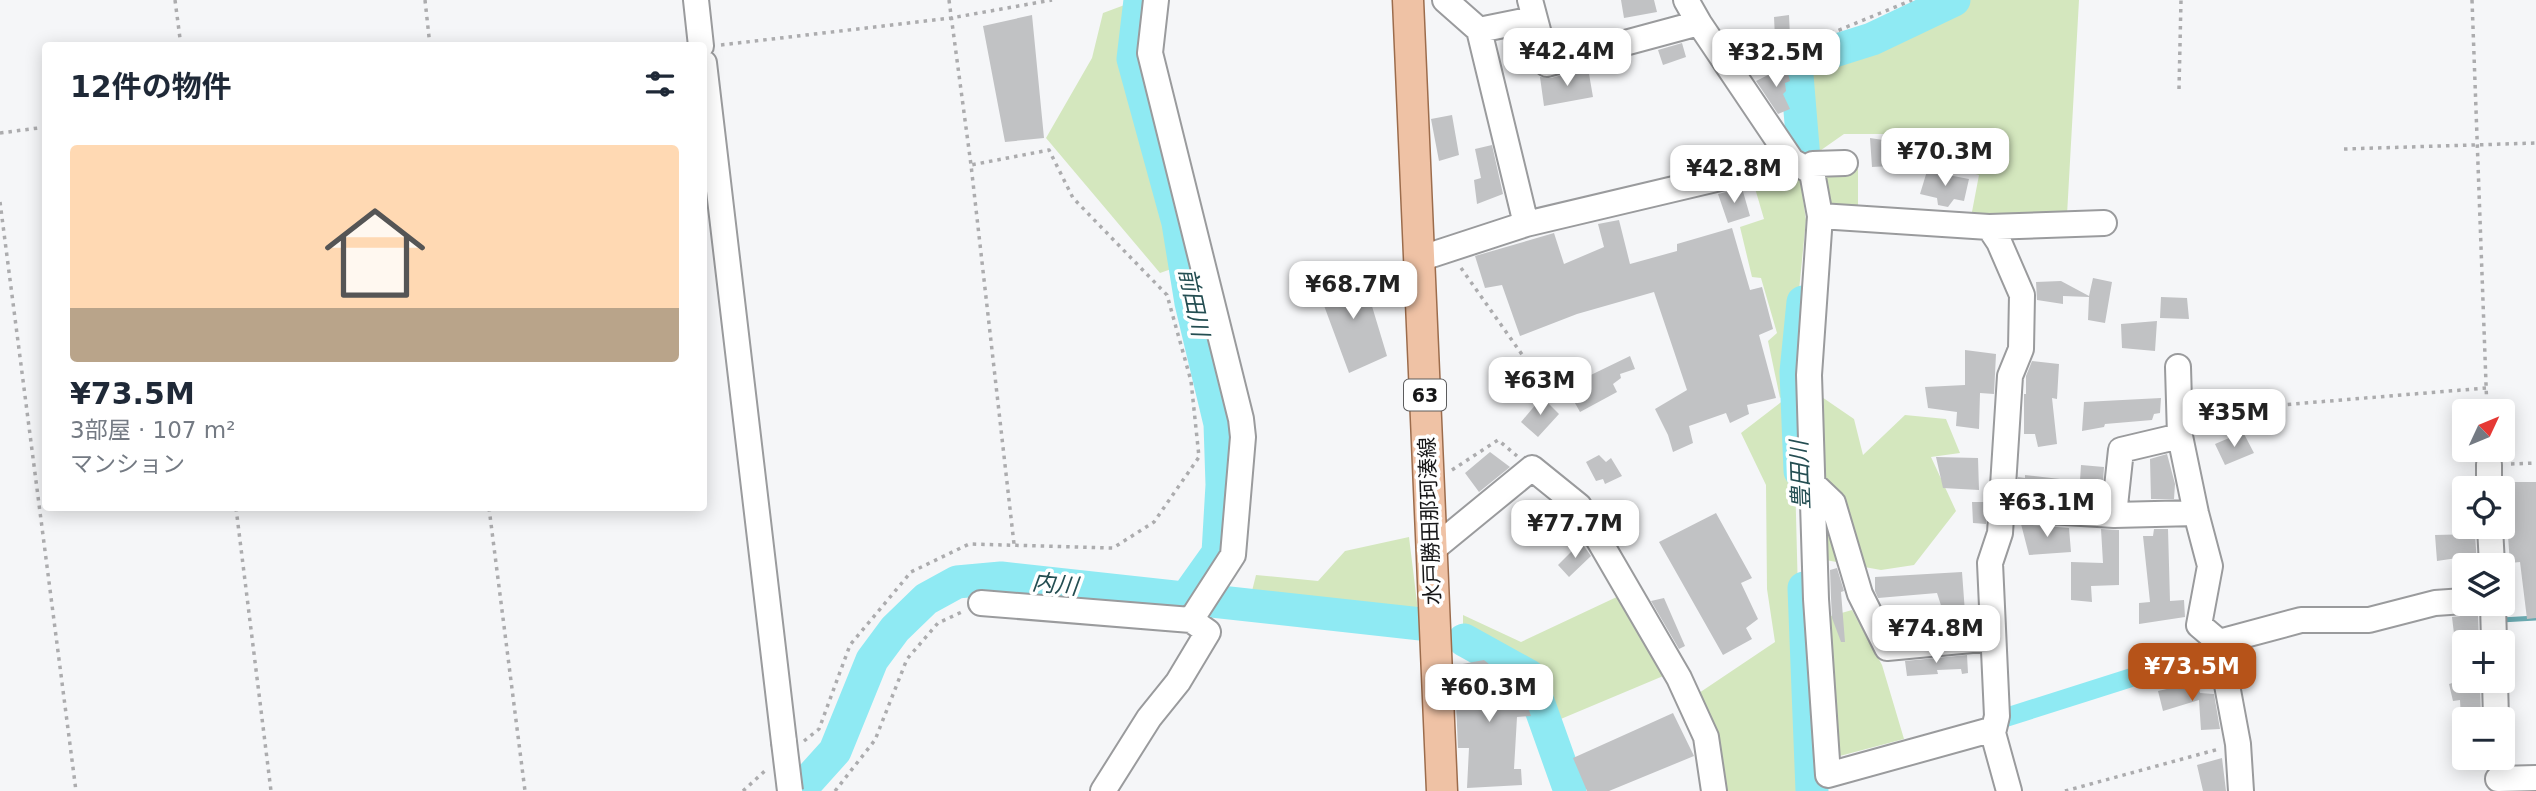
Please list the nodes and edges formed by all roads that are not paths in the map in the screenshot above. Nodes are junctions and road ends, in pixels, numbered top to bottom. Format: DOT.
graph roads {
  1 [pos="696,0"];
  2 [pos="1157,0"];
  3 [pos="1408,0"];
  4 [pos="1445,0"];
  5 [pos="1686,0"];
  6 [pos="1532,10"];
  7 [pos="1699,23"];
  8 [pos="1479,30"];
  9 [pos="705,42"];
  10 [pos="707,51"];
  11 [pos="1845,163"];
  12 [pos="1800,166"];
  13 [pos="1820,216"];
  14 [pos="2104,223"];
  15 [pos="1526,224"];
  16 [pos="1989,227"];
  17 [pos="1419,259"];
  18 [pos="2178,367"];
  19 [pos="2180,436"];
  20 [pos="1812,484"];
  21 [pos="2002,508"];
  22 [pos="2196,513"];
  23 [pos="2113,515"];
  24 [pos="1432,550"];
  25 [pos="2452,602"];
  26 [pos="981,603"];
  27 [pos="1194,614"];
  28 [pos="1993,638"];
  29 [pos="2219,642"];
  30 [pos="1994,729"];
  31 [pos="2498,776"];
  32 [pos="2536,778"];
  33 [pos="1827,783"];
  34 [pos="790,791"];
  35 [pos="1103,791"];
  36 [pos="1442,791"];
  37 [pos="1714,791"];
  38 [pos="2008,791"];
  39 [pos="2241,791"];
  1 -- 9 [label="street"];
  2 -- 27 [label="street"];
  3 -- 17 [label="main road, 水戸勝田那珂湊線 / 63"];
  4 -- 8 [label="street"];
  5 -- 7 [label="street"];
  6 -- 7 [label="street"];
  6 -- 8 [label="street"];
  7 -- 12 [label="street"];
  8 -- 15 [label="street"];
  10 -- 34 [label="street, bridge"];
  11 -- 12 [label="street"];
  12 -- 13 [label="street"];
  12 -- 15 [label="street"];
  13 -- 16 [label="street"];
  13 -- 20 [label="street"];
  14 -- 16 [label="street"];
  15 -- 17 [label="street"];
  16 -- 21 [label="street"];
  17 -- 24 [label="main road, 水戸勝田那珂湊線 / 63"];
  18 -- 19 [label="street"];
  19 -- 22 [label="street"];
  19 -- 23 [label="street"];
  20 -- 28 [label="street"];
  20 -- 33 [label="street"];
  21 -- 23 [label="street"];
  21 -- 28 [label="street"];
  22 -- 23 [label="street"];
  22 -- 29 [label="street"];
  24 -- 36 [label="main road, 水戸勝田那珂湊線 / 63"];
  24 -- 37 [label="street"];
  25 -- 29 [label="street"];
  26 -- 27 [label="street"];
  27 -- 35 [label="street"];
  28 -- 30 [label="street"];
  29 -- 39 [label="street"];
  30 -- 33 [label="street"];
  30 -- 38 [label="street"];
  31 -- 32 [label="street"];
}
